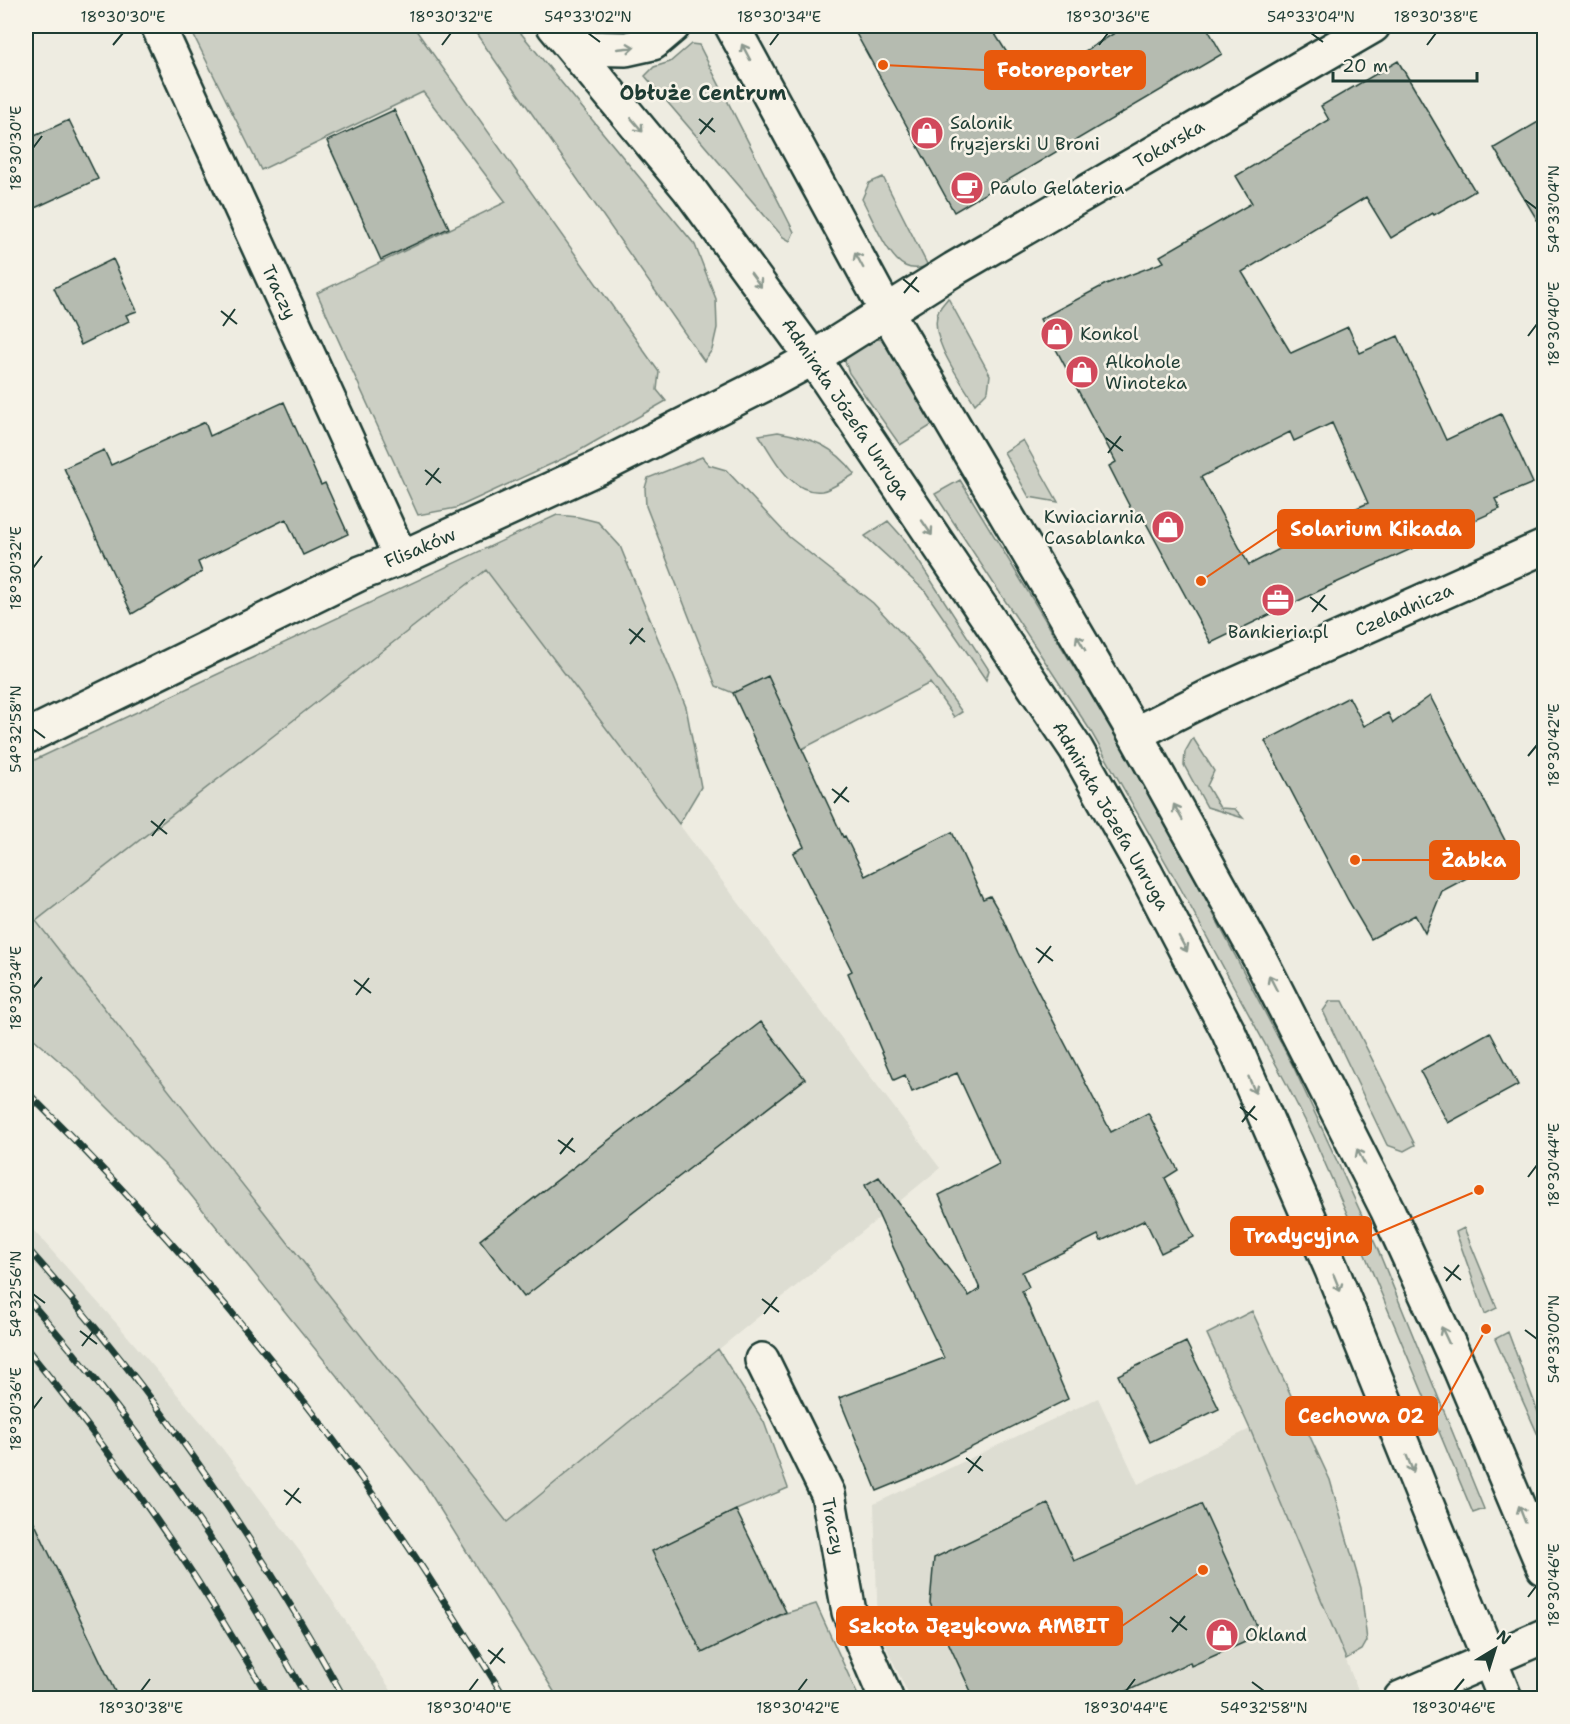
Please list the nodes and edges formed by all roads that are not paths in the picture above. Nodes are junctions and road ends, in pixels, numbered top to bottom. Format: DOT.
graph roads {
  1 [pos="158,26"];
  2 [pos="673,26"];
  3 [pos="732,26"];
  4 [pos="1373,26"];
  5 [pos="563,37"];
  6 [pos="887,312"];
  7 [pos="813,358"];
  8 [pos="1545,548"];
  9 [pos="401,558"];
  10 [pos="1135,734"];
  11 [pos="26,737"];
  12 [pos="762,1360"];
  13 [pos="1545,1568"];
  14 [pos="1545,1636"];
  15 [pos="1488,1659"];
  16 [pos="886,1698"];
  17 [pos="1401,1698"];
  18 [pos="1504,1698"];
  1 -- 9 [label="street, Traczy"];
  5 -- 2 [label="street, one-way"];
  6 -- 3 [label="street, one-way"];
  4 -- 6 [label="street, Tokarska"];
  5 -- 7 [label="street, Admirała Józefa Unruga, one-way"];
  6 -- 7 [label="street, Tokarska"];
  10 -- 6 [label="street, one-way"];
  7 -- 9 [label="street, Flisaków"];
  7 -- 15 [label="street, Admirała Józefa Unruga, one-way"];
  8 -- 10 [label="street, Czeladnicza"];
  9 -- 11 [label="street, Flisaków"];
  13 -- 10 [label="street, one-way"];
  12 -- 16 [label="street, Traczy"];
  14 -- 15 [label="street"];
  15 -- 17 [label="street"];
  15 -- 18 [label="street, Admirała Józefa Unruga"];
}
